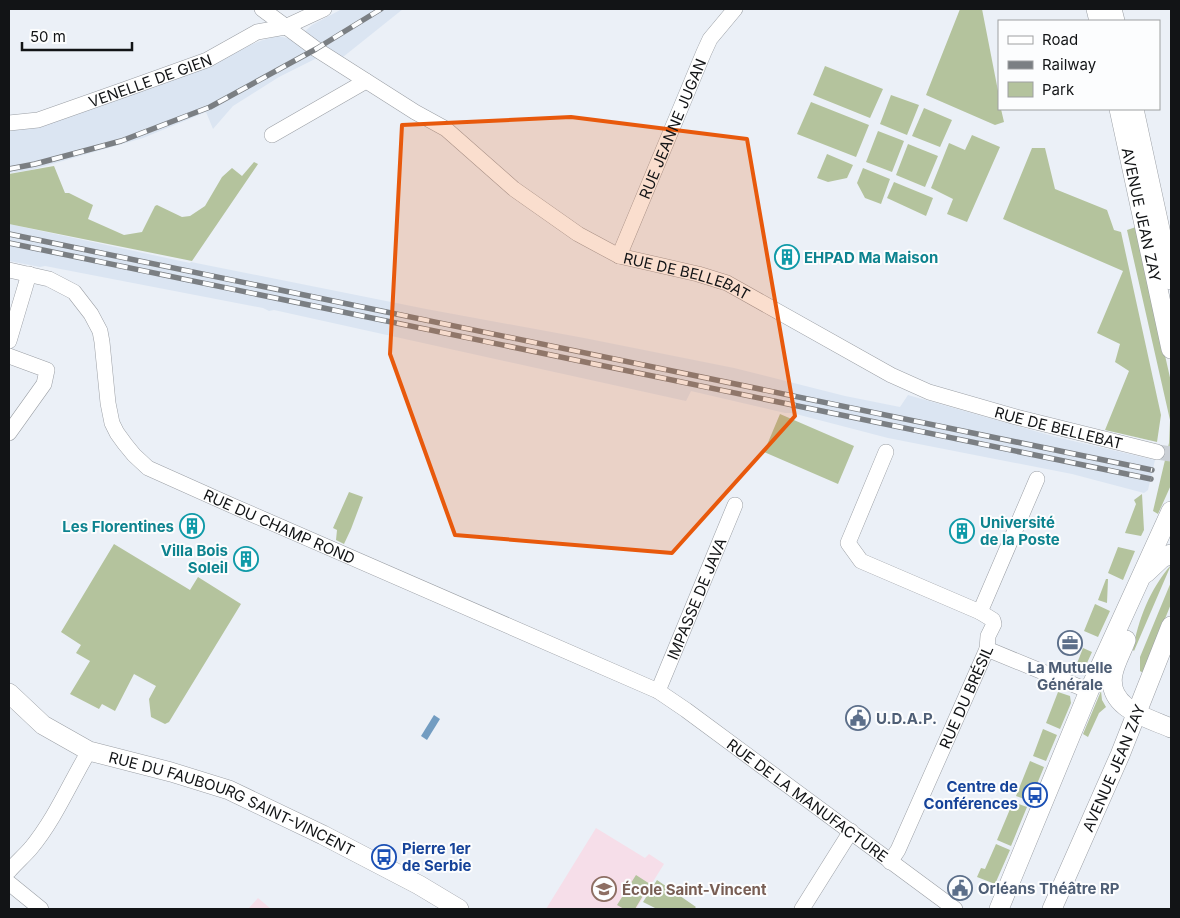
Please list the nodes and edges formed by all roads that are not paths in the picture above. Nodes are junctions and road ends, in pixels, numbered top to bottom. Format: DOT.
graph roads {
  1 [pos="262,9"];
  2 [pos="324,9"];
  3 [pos="735,9"];
  4 [pos="285,27"];
  5 [pos="366,81"];
  6 [pos="1119,110"];
  7 [pos="1134,110"];
  8 [pos="9,122"];
  9 [pos="272,135"];
  10 [pos="620,256"];
  11 [pos="9,270"];
  12 [pos="29,274"];
  13 [pos="1171,280"];
  14 [pos="9,340"];
  15 [pos="1171,349"];
  16 [pos="9,356"];
  17 [pos="9,433"];
  18 [pos="886,452"];
  19 [pos="1157,452"];
  20 [pos="1037,479"];
  21 [pos="735,505"];
  22 [pos="1171,511"];
  23 [pos="1171,532"];
  24 [pos="1165,557"];
  25 [pos="1138,581"];
  26 [pos="980,612"];
  27 [pos="1171,626"];
  28 [pos="987,649"];
  29 [pos="1112,658"];
  30 [pos="1089,690"];
  31 [pos="658,692"];
  32 [pos="9,693"];
  33 [pos="1137,713"];
  34 [pos="1171,728"];
  35 [pos="89,751"];
  36 [pos="851,831"];
  37 [pos="890,862"];
  38 [pos="9,871"];
  39 [pos="9,883"];
  40 [pos="41,909"];
  41 [pos="459,909"];
  42 [pos="802,909"];
  43 [pos="955,909"];
  44 [pos="999,909"];
  45 [pos="1052,909"];
  1 -- 4 [label="street, RUE DE BELLEBAT"];
  2 -- 4 [label="street, VENELLE DE GIEN"];
  3 -- 10 [label="street, RUE JEANNE JUGAN"];
  4 -- 5 [label="street, RUE DE BELLEBAT"];
  4 -- 8 [label="street, VENELLE DE GIEN"];
  5 -- 9 [label="street"];
  5 -- 10 [label="street, RUE DE BELLEBAT"];
  6 -- 15 [label="main road, AVENUE JEAN ZAY"];
  7 -- 13 [label="main road, AVENUE JEAN ZAY"];
  10 -- 19 [label="street, RUE DE BELLEBAT"];
  11 -- 12 [label="street, RUE DU CHAMP ROND"];
  12 -- 14 [label="street"];
  12 -- 31 [label="street, RUE DU CHAMP ROND"];
  16 -- 17 [label="street"];
  18 -- 26 [label="street"];
  20 -- 26 [label="street"];
  21 -- 31 [label="street, IMPASSE DE JAVA"];
  22 -- 25 [label="main road"];
  23 -- 24 [label="main road"];
  24 -- 25 [label="main road"];
  24 -- 29 [label="main road"];
  25 -- 29 [label="main road"];
  26 -- 28 [label="street, RUE DU BRÉSIL"];
  27 -- 33 [label="main road, AVENUE JEAN ZAY"];
  28 -- 30 [label="street"];
  28 -- 37 [label="street, RUE DU BRÉSIL"];
  29 -- 30 [label="main road"];
  29 -- 33 [label="main road"];
  30 -- 44 [label="main road"];
  31 -- 36 [label="street, RUE DE LA MANUFACTURE"];
  32 -- 35 [label="main road, RUE DU FAUBOURG SAINT-VINCENT"];
  33 -- 34 [label="main road"];
  33 -- 45 [label="main road, AVENUE JEAN ZAY"];
  35 -- 38 [label="street"];
  35 -- 41 [label="main road, RUE DU FAUBOURG SAINT-VINCENT"];
  36 -- 37 [label="street, RUE DE LA MANUFACTURE"];
  36 -- 42 [label="street"];
  37 -- 43 [label="street, RUE DE LA MANUFACTURE"];
  39 -- 40 [label="street"];
}
